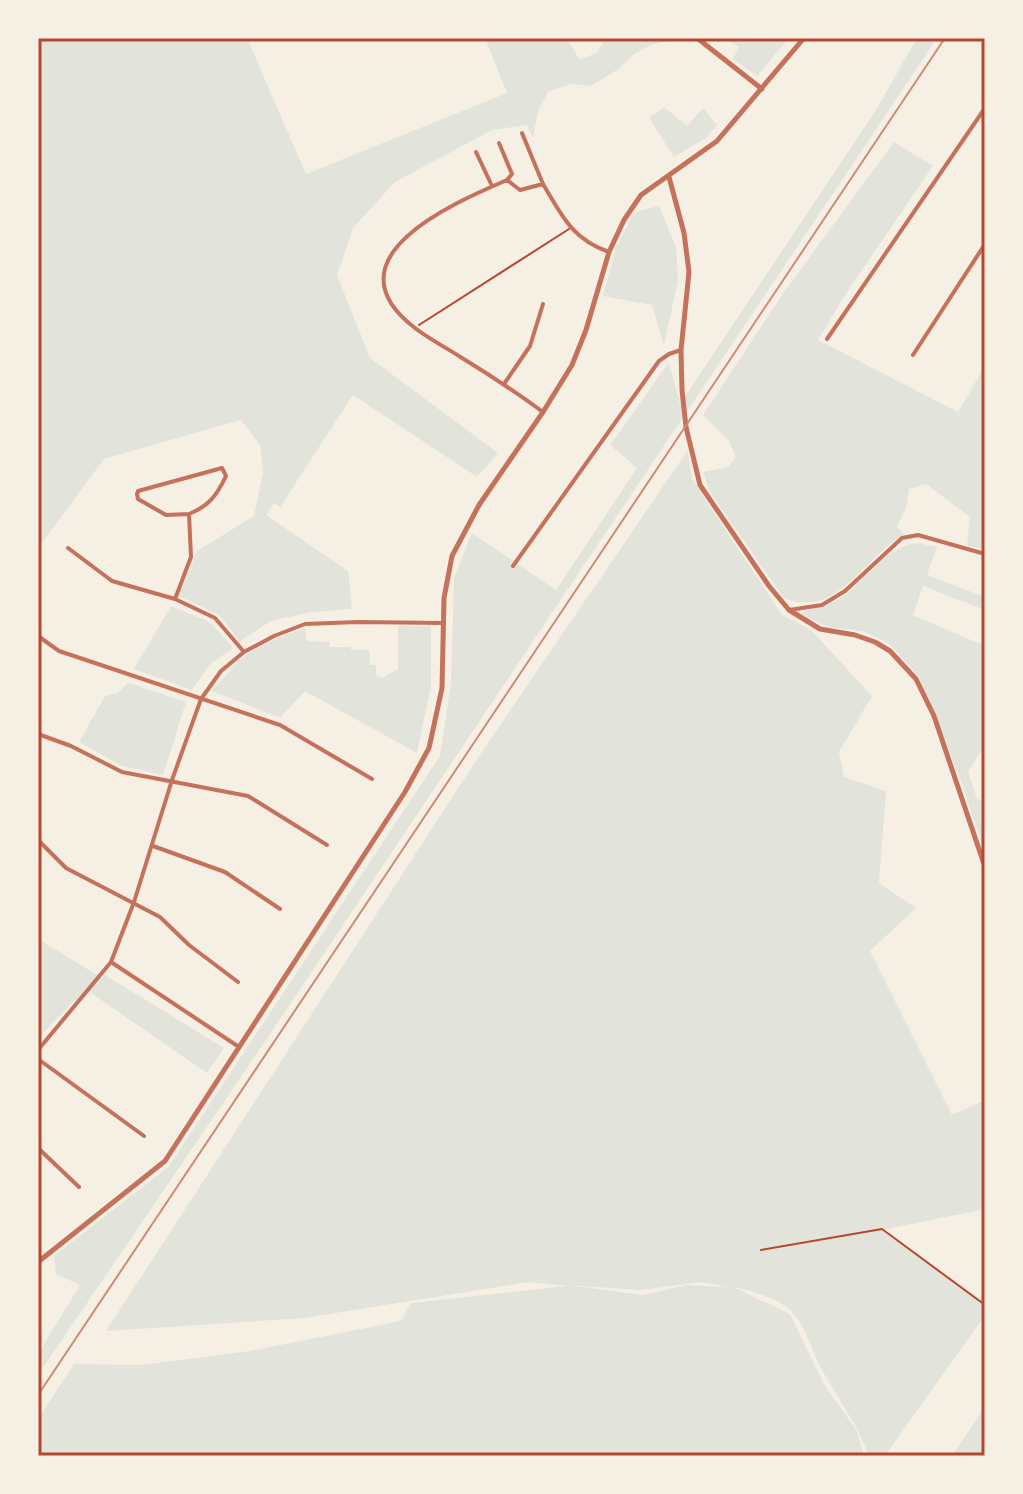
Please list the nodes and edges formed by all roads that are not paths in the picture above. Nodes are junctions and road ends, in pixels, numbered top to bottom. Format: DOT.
graph roads {
  1 [pos="697,38"];
  2 [pos="804,38"];
  3 [pos="762,89"];
  4 [pos="985,108"];
  5 [pos="522,133"];
  6 [pos="499,143"];
  7 [pos="476,152"];
  8 [pos="669,177"];
  9 [pos="507,180"];
  10 [pos="543,184"];
  11 [pos="492,186"];
  12 [pos="985,244"];
  13 [pos="609,252"];
  14 [pos="543,304"];
  15 [pos="827,339"];
  16 [pos="681,350"];
  17 [pos="913,355"];
  18 [pos="504,384"];
  19 [pos="543,412"];
  20 [pos="189,514"];
  21 [pos="68,548"];
  22 [pos="985,554"];
  23 [pos="513,566"];
  24 [pos="175,599"];
  25 [pos="789,610"];
  26 [pos="443,623"];
  27 [pos="38,636"];
  28 [pos="244,652"];
  29 [pos="201,699"];
  30 [pos="38,734"];
  31 [pos="372,779"];
  32 [pos="172,780"];
  33 [pos="38,840"];
  34 [pos="327,845"];
  35 [pos="153,846"];
  36 [pos="985,867"];
  37 [pos="134,902"];
  38 [pos="280,909"];
  39 [pos="111,962"];
  40 [pos="238,982"];
  41 [pos="239,1047"];
  42 [pos="38,1050"];
  43 [pos="38,1059"];
  44 [pos="144,1136"];
  45 [pos="38,1148"];
  46 [pos="79,1187"];
  47 [pos="38,1262"];
  1 -- 3 [label="street"];
  2 -- 3 [label="street"];
  3 -- 8 [label="street"];
  4 -- 15 [label="street"];
  5 -- 10 [label="street"];
  6 -- 9 [label="street"];
  7 -- 11 [label="street"];
  8 -- 13 [label="street"];
  8 -- 16 [label="street"];
  9 -- 10 [label="street"];
  9 -- 11 [label="street"];
  10 -- 13 [label="street"];
  11 -- 18 [label="street"];
  12 -- 17 [label="street"];
  13 -- 19 [label="street"];
  14 -- 18 [label="street"];
  16 -- 23 [label="street"];
  16 -- 25 [label="street"];
  18 -- 19 [label="street"];
  19 -- 26 [label="street"];
  20 -- 20 [label="street"];
  20 -- 24 [label="street"];
  21 -- 24 [label="street"];
  22 -- 25 [label="street"];
  24 -- 28 [label="street"];
  25 -- 36 [label="street"];
  26 -- 28 [label="street"];
  26 -- 41 [label="street"];
  27 -- 29 [label="street"];
  28 -- 29 [label="street"];
  29 -- 31 [label="street"];
  29 -- 32 [label="street"];
  30 -- 32 [label="street"];
  32 -- 34 [label="street"];
  32 -- 35 [label="street"];
  33 -- 37 [label="street"];
  35 -- 37 [label="street"];
  35 -- 38 [label="street"];
  37 -- 39 [label="street"];
  37 -- 40 [label="street"];
  39 -- 41 [label="street"];
  39 -- 42 [label="street"];
  41 -- 47 [label="street"];
  43 -- 44 [label="street"];
  45 -- 46 [label="street"];
}
